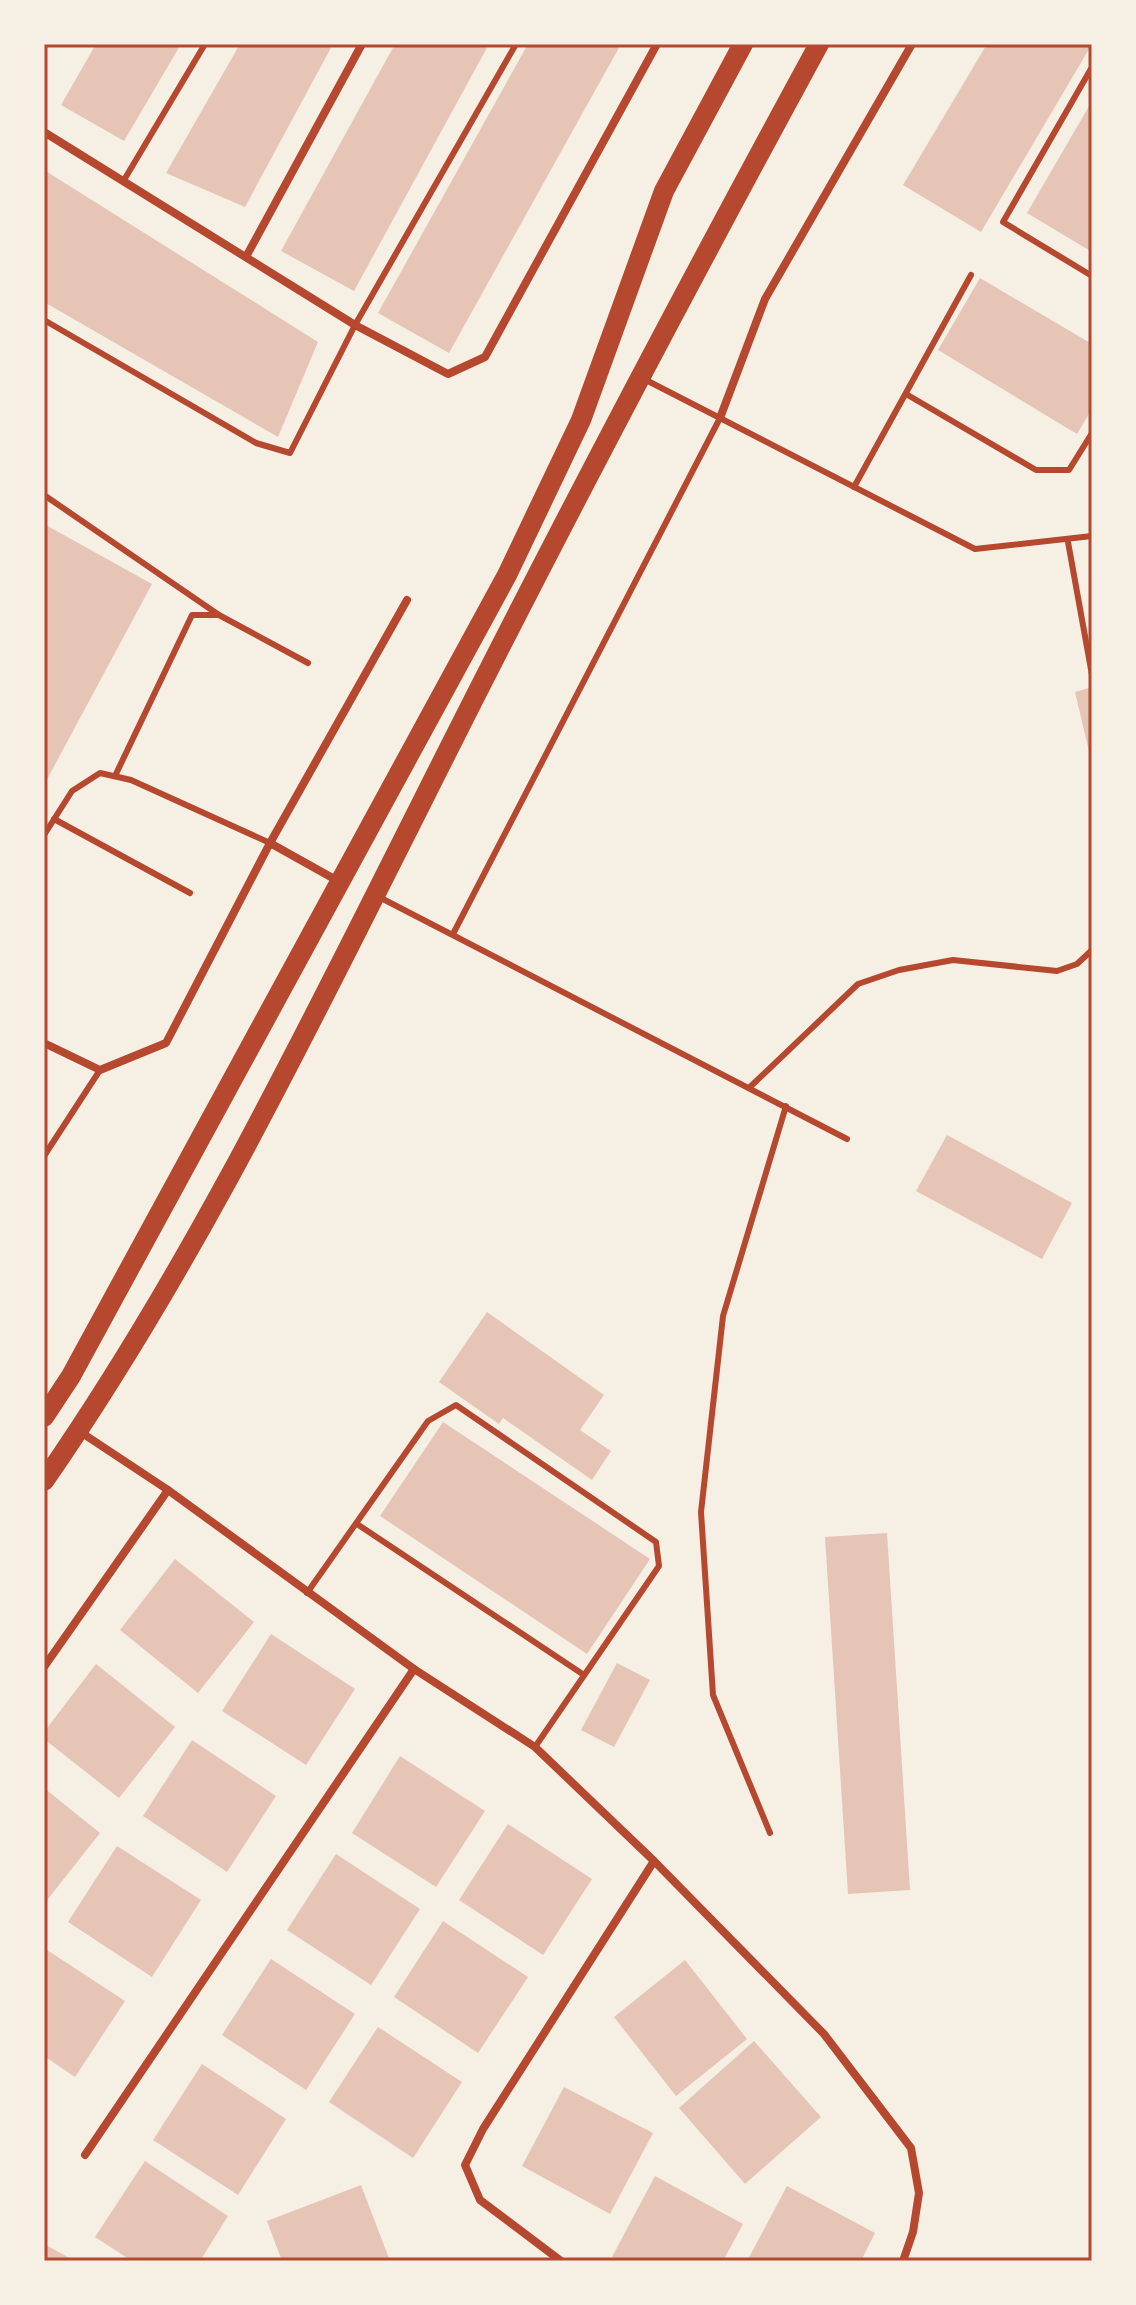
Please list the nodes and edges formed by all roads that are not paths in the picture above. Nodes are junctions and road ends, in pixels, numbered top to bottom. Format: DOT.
graph roads {
  1 [pos="205,44"];
  2 [pos="362,44"];
  3 [pos="516,44"];
  4 [pos="657,44"];
  5 [pos="743,44"];
  6 [pos="819,44"];
  7 [pos="912,44"];
  8 [pos="1092,67"];
  9 [pos="44,132"];
  10 [pos="124,180"];
  11 [pos="247,255"];
  12 [pos="971,275"];
  13 [pos="1092,276"];
  14 [pos="44,320"];
  15 [pos="355,325"];
  16 [pos="641,377"];
  17 [pos="906,394"];
  18 [pos="720,418"];
  19 [pos="1092,433"];
  20 [pos="854,487"];
  21 [pos="44,495"];
  22 [pos="1092,536"];
  23 [pos="1068,542"];
  24 [pos="407,600"];
  25 [pos="219,615"];
  26 [pos="308,663"];
  27 [pos="1092,675"];
  28 [pos="115,776"];
  29 [pos="54,819"];
  30 [pos="44,835"];
  31 [pos="270,843"];
  32 [pos="339,881"];
  33 [pos="190,893"];
  34 [pos="376,896"];
  35 [pos="453,934"];
  36 [pos="1092,950"];
  37 [pos="44,1043"];
  38 [pos="100,1070"];
  39 [pos="750,1087"];
  40 [pos="786,1106"];
  41 [pos="847,1139"];
  42 [pos="44,1156"];
  43 [pos="44,1417"];
  44 [pos="79,1431"];
  45 [pos="44,1481"];
  46 [pos="168,1490"];
  47 [pos="357,1524"];
  48 [pos="307,1593"];
  49 [pos="44,1667"];
  50 [pos="414,1669"];
  51 [pos="584,1675"];
  52 [pos="535,1747"];
  53 [pos="770,1833"];
  54 [pos="654,1861"];
  55 [pos="85,2155"];
  56 [pos="561,2261"];
  57 [pos="903,2261"];
  1 -- 10 [label="lane"];
  2 -- 11 [label="street"];
  3 -- 15 [label="lane"];
  4 -- 15 [label="street"];
  5 -- 32 [label="main road"];
  6 -- 16 [label="main road"];
  7 -- 18 [label="street"];
  8 -- 13 [label="lane"];
  9 -- 10 [label="street"];
  10 -- 11 [label="street"];
  11 -- 15 [label="street"];
  12 -- 17 [label="lane"];
  14 -- 15 [label="lane"];
  16 -- 18 [label="lane"];
  16 -- 34 [label="main road"];
  17 -- 19 [label="lane"];
  17 -- 20 [label="lane"];
  18 -- 20 [label="lane"];
  18 -- 35 [label="lane"];
  20 -- 23 [label="lane"];
  21 -- 25 [label="lane"];
  22 -- 23 [label="lane"];
  23 -- 27 [label="lane"];
  24 -- 31 [label="street"];
  25 -- 26 [label="lane"];
  25 -- 28 [label="lane"];
  28 -- 29 [label="lane"];
  28 -- 31 [label="lane"];
  29 -- 30 [label="lane"];
  29 -- 33 [label="lane"];
  31 -- 32 [label="street"];
  31 -- 38 [label="street"];
  32 -- 43 [label="main road"];
  34 -- 35 [label="lane"];
  34 -- 44 [label="main road"];
  35 -- 39 [label="lane"];
  36 -- 39 [label="lane"];
  37 -- 38 [label="street"];
  38 -- 42 [label="lane"];
  39 -- 40 [label="lane"];
  40 -- 41 [label="lane"];
  40 -- 53 [label="lane"];
  44 -- 45 [label="main road"];
  44 -- 46 [label="street"];
  46 -- 48 [label="street"];
  46 -- 49 [label="street"];
  47 -- 48 [label="lane"];
  47 -- 51 [label="lane"];
  47 -- 51 [label="lane"];
  48 -- 50 [label="street"];
  50 -- 52 [label="street"];
  50 -- 55 [label="street"];
  51 -- 52 [label="lane"];
  52 -- 54 [label="street"];
  54 -- 56 [label="street"];
  54 -- 57 [label="street"];
}
